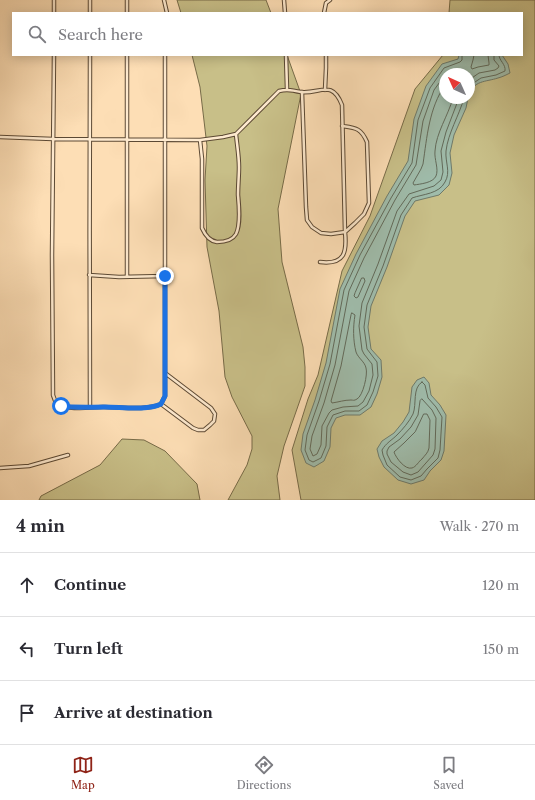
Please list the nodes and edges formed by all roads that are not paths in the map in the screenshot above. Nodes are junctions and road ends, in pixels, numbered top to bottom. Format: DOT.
graph roads {
  1 [pos="54,0"];
  2 [pos="90,0"];
  3 [pos="127,0"];
  4 [pos="164,0"];
  5 [pos="284,0"];
  6 [pos="324,0"];
  7 [pos="330,0"];
  8 [pos="326,3"];
  9 [pos="54,12"];
  10 [pos="90,12"];
  11 [pos="127,12"];
  12 [pos="167,12"];
  13 [pos="285,12"];
  14 [pos="324,12"];
  15 [pos="54,56"];
  16 [pos="90,56"];
  17 [pos="127,56"];
  18 [pos="165,56"];
  19 [pos="286,56"];
  20 [pos="326,56"];
  21 [pos="287,89"];
  22 [pos="325,90"];
  23 [pos="302,92"];
  24 [pos="342,126"];
  25 [pos="236,134"];
  26 [pos="0,137"];
  27 [pos="53,139"];
  28 [pos="90,139"];
  29 [pos="128,139"];
  30 [pos="165,140"];
  31 [pos="200,140"];
  32 [pos="345,232"];
  33 [pos="320,262"];
  34 [pos="90,275"];
  35 [pos="165,276"];
  36 [pos="127,277"];
  37 [pos="165,373"];
  38 [pos="161,404"];
  39 [pos="90,407"];
  40 [pos="68,455"];
  41 [pos="0,468"];
  1 -- 9 [label="lane"];
  2 -- 10 [label="lane"];
  3 -- 11 [label="lane"];
  4 -- 12 [label="lane"];
  5 -- 13 [label="lane"];
  6 -- 8 [label="lane"];
  7 -- 8 [label="lane"];
  8 -- 14 [label="lane"];
  15 -- 27 [label="lane"];
  16 -- 28 [label="lane"];
  17 -- 29 [label="lane"];
  18 -- 30 [label="lane"];
  19 -- 21 [label="lane"];
  20 -- 22 [label="lane"];
  21 -- 23 [label="lane"];
  21 -- 25 [label="lane"];
  22 -- 23 [label="lane"];
  22 -- 24 [label="lane"];
  23 -- 32 [label="lane"];
  24 -- 32 [label="lane"];
  24 -- 32 [label="lane"];
  25 -- 31 [label="lane"];
  25 -- 31 [label="lane"];
  26 -- 27 [label="lane"];
  27 -- 28 [label="lane"];
  27 -- 39 [label="lane"];
  28 -- 29 [label="lane"];
  28 -- 34 [label="lane"];
  29 -- 30 [label="lane"];
  29 -- 36 [label="lane"];
  30 -- 31 [label="lane"];
  30 -- 35 [label="lane"];
  32 -- 33 [label="lane"];
  34 -- 36 [label="lane"];
  34 -- 39 [label="lane"];
  35 -- 36 [label="lane"];
  35 -- 37 [label="lane"];
  37 -- 38 [label="lane"];
  37 -- 38 [label="lane"];
  38 -- 39 [label="lane"];
  40 -- 41 [label="lane"];
}
